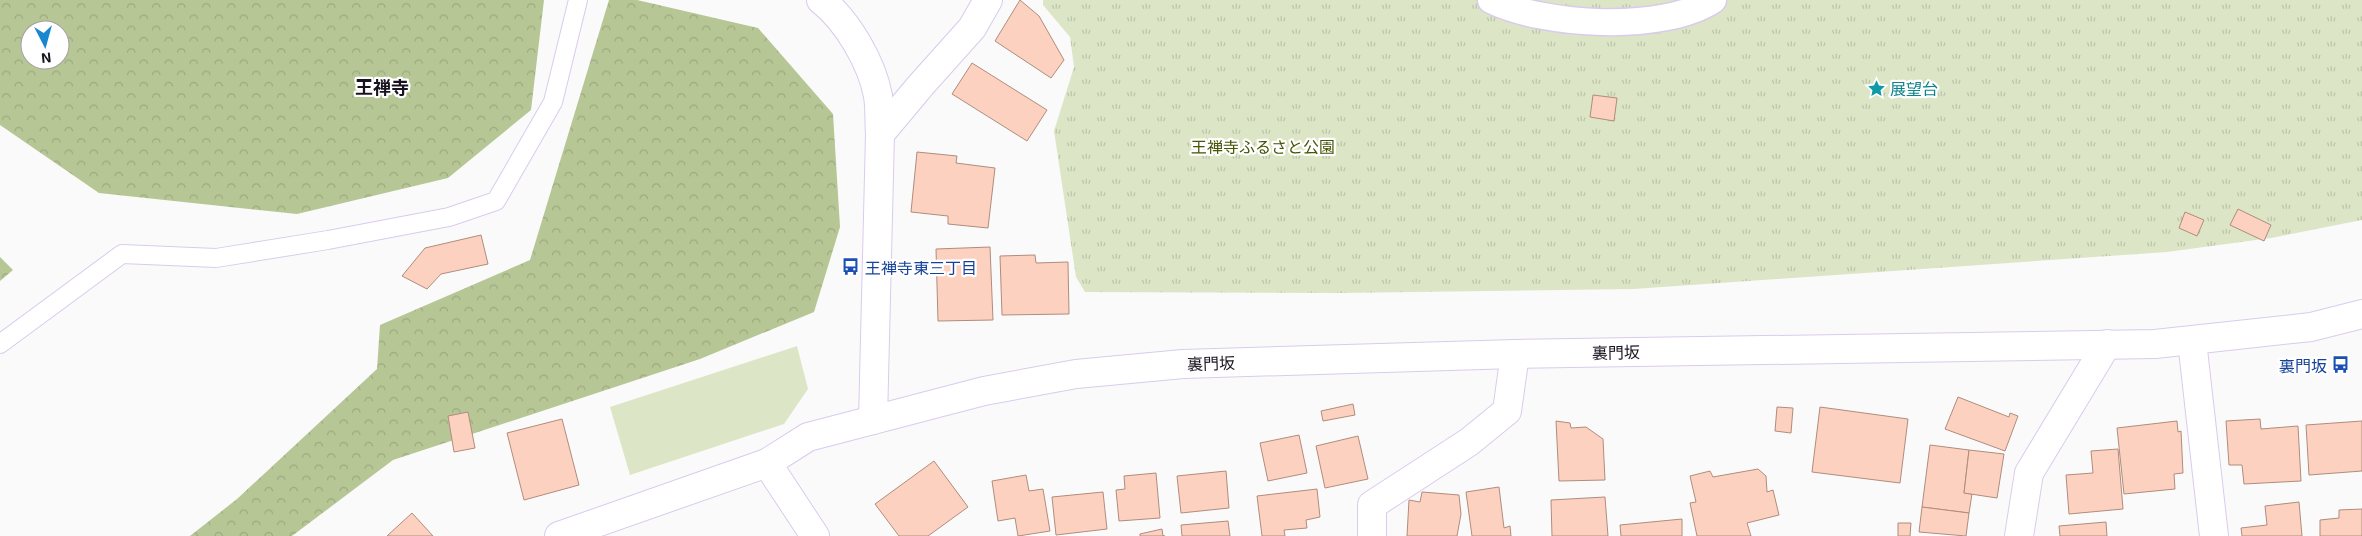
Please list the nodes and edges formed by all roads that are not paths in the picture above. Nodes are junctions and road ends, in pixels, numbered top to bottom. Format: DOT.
graph roads {
  1 [pos="578,0"];
  2 [pos="821,0"];
  3 [pos="988,0"];
  4 [pos="1490,0"];
  5 [pos="1713,0"];
  6 [pos="880,134"];
  7 [pos="2362,314"];
  8 [pos="2192,341"];
  9 [pos="0,344"];
  10 [pos="2107,344"];
  11 [pos="1515,354"];
  12 [pos="873,420"];
  13 [pos="767,463"];
  14 [pos="609,528"];
  15 [pos="559,536"];
  16 [pos="815,536"];
  17 [pos="1372,536"];
  18 [pos="2019,536"];
  19 [pos="2214,536"];
  1 -- 9 [label="lane"];
  2 -- 6 [label="street"];
  3 -- 6 [label="street"];
  4 -- 5 [label="street"];
  6 -- 12 [label="street"];
  7 -- 8 [label="street, 裏門坂"];
  8 -- 10 [label="street, 裏門坂"];
  8 -- 19 [label="street"];
  10 -- 11 [label="street, 裏門坂"];
  10 -- 18 [label="street"];
  11 -- 12 [label="street, 裏門坂"];
  11 -- 17 [label="street"];
  12 -- 13 [label="street, 裏門坂"];
  13 -- 14 [label="street, 裏門坂"];
  13 -- 16 [label="street"];
  14 -- 15 [label="street, 裏門坂"];
}
